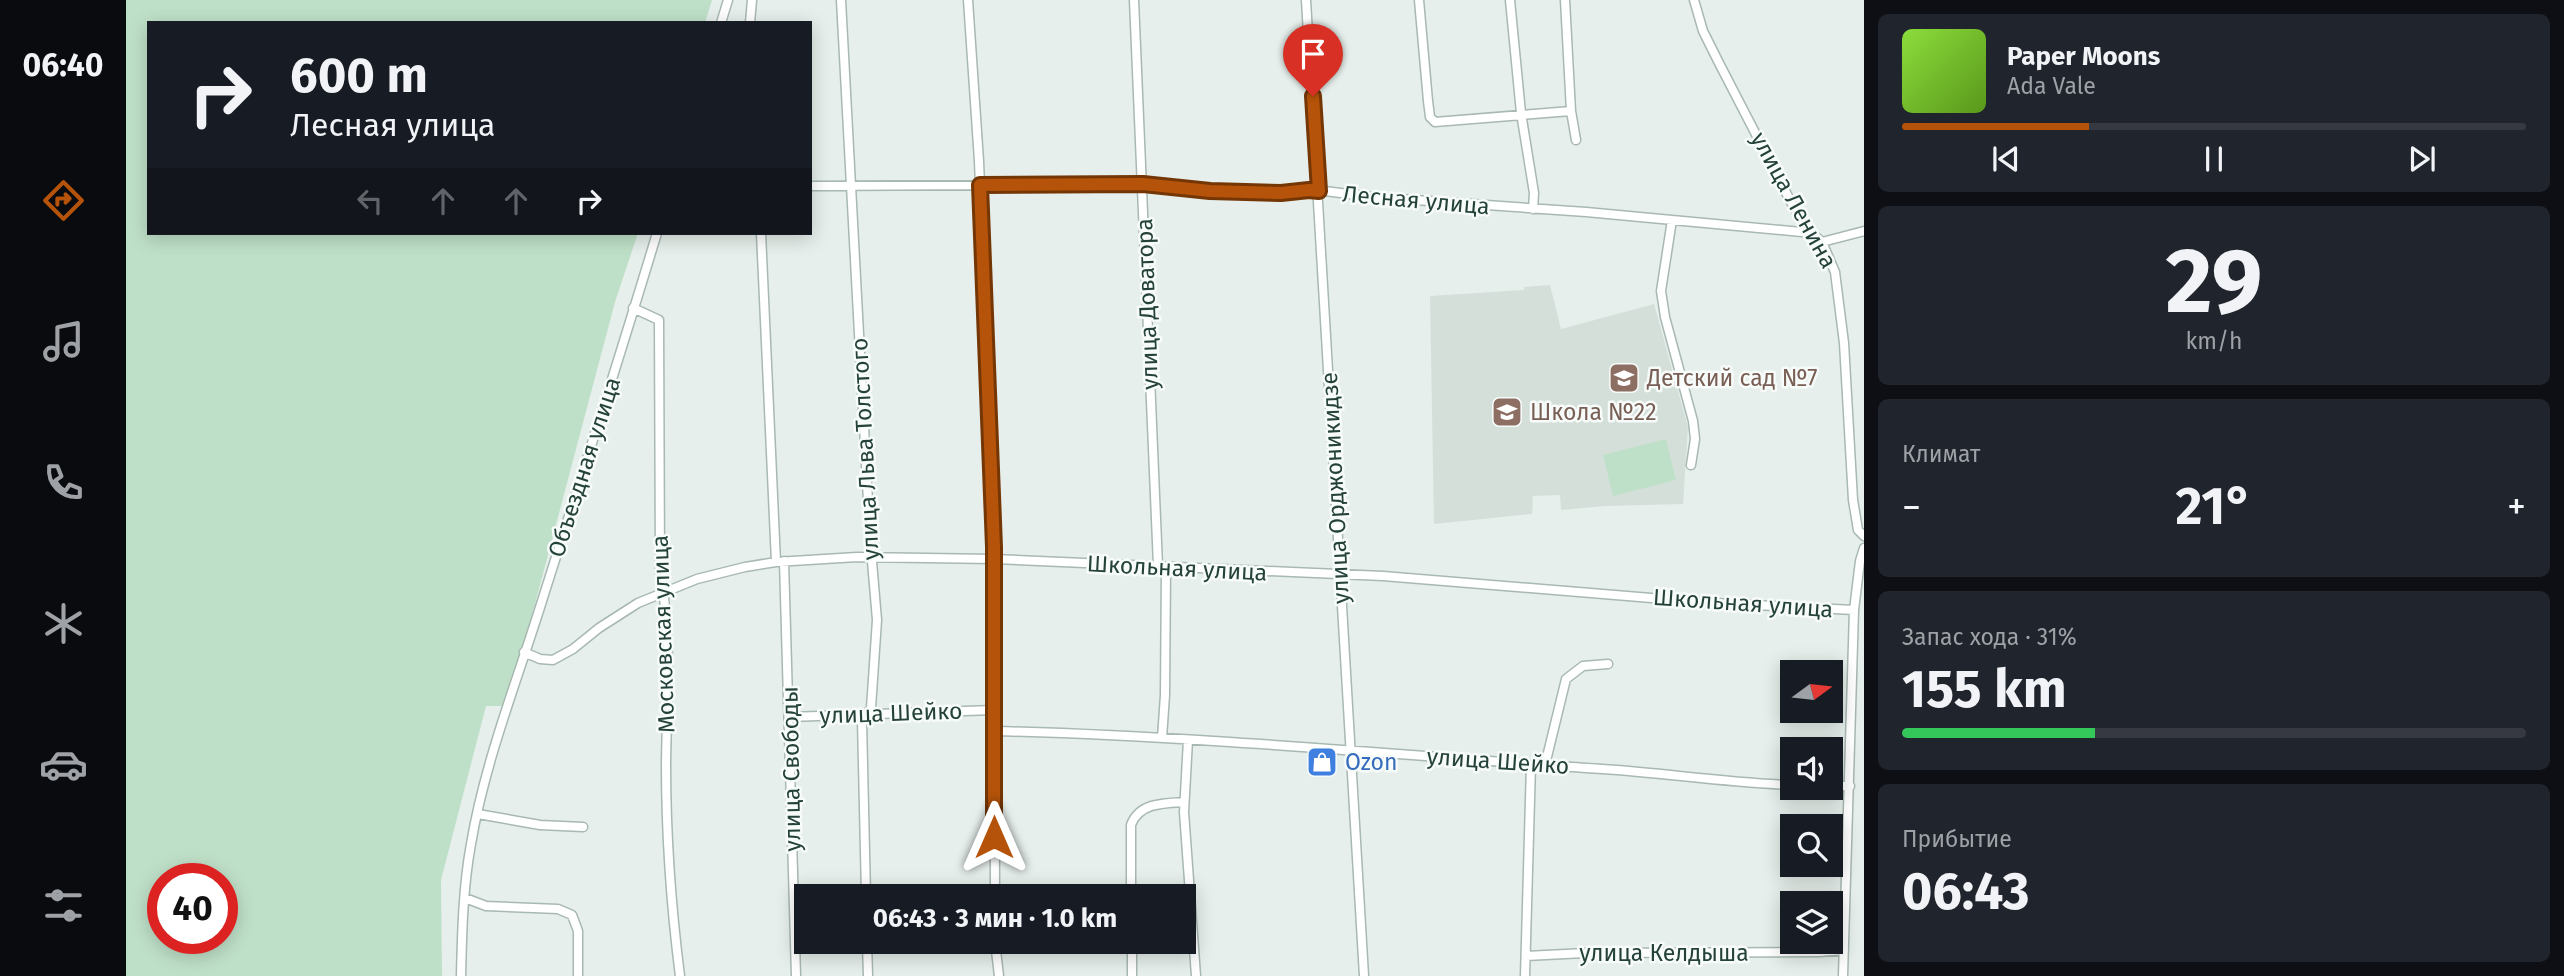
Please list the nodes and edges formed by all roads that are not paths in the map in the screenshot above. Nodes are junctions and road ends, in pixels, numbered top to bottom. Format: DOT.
graph roads {
  1 [pos="728,0"];
  2 [pos="752,0"];
  3 [pos="841,0"];
  4 [pos="968,0"];
  5 [pos="1134,0"];
  6 [pos="1306,0"];
  7 [pos="1419,0"];
  8 [pos="1510,0"];
  9 [pos="1565,0"];
  10 [pos="1694,0"];
  11 [pos="722,21"];
  12 [pos="750,21"];
  13 [pos="1571,111"];
  14 [pos="1521,113"];
  15 [pos="1576,140"];
  16 [pos="850,184"];
  17 [pos="1143,184"];
  18 [pos="980,185"];
  19 [pos="812,186"];
  20 [pos="1319,191"];
  21 [pos="1533,209"];
  22 [pos="1672,220"];
  23 [pos="1864,231"];
  24 [pos="1812,233"];
  25 [pos="656,235"];
  26 [pos="761,235"];
  27 [pos="1822,243"];
  28 [pos="633,308"];
  29 [pos="1691,466"];
  30 [pos="1864,536"];
  31 [pos="1864,548"];
  32 [pos="871,556"];
  33 [pos="993,559"];
  34 [pos="780,562"];
  35 [pos="1162,567"];
  36 [pos="1341,575"];
  37 [pos="664,592"];
  38 [pos="1854,611"];
  39 [pos="524,652"];
  40 [pos="1608,664"];
  41 [pos="994,710"];
  42 [pos="865,716"];
  43 [pos="789,717"];
  44 [pos="994,731"];
  45 [pos="1162,738"];
  46 [pos="1188,740"];
  47 [pos="1351,750"];
  48 [pos="1531,764"];
  49 [pos="1545,765"];
  50 [pos="1780,784"];
  51 [pos="1843,786"];
  52 [pos="1850,786"];
  53 [pos="1184,802"];
  54 [pos="478,814"];
  55 [pos="583,827"];
  56 [pos="866,884"];
  57 [pos="995,884"];
  58 [pos="1131,884"];
  59 [pos="465,898"];
  60 [pos="1844,950"];
  61 [pos="867,954"];
  62 [pos="996,954"];
  63 [pos="1132,954"];
  64 [pos="1526,956"];
  65 [pos="461,976"];
  66 [pos="578,976"];
  67 [pos="680,976"];
  68 [pos="796,976"];
  69 [pos="868,976"];
  70 [pos="999,976"];
  71 [pos="1132,976"];
  72 [pos="1195,976"];
  73 [pos="1364,976"];
  74 [pos="1525,976"];
  75 [pos="1843,976"];
  1 -- 11 [label="street"];
  2 -- 12 [label="street"];
  3 -- 16 [label="street, улица Льва Толстого"];
  4 -- 18 [label="street"];
  5 -- 17 [label="street, улица Доватора"];
  6 -- 20 [label="street, улица Орджоникидзе"];
  7 -- 14 [label="street"];
  8 -- 14 [label="street"];
  9 -- 13 [label="street"];
  10 -- 24 [label="street, улица Ленина"];
  13 -- 14 [label="street"];
  13 -- 15 [label="street"];
  14 -- 21 [label="street"];
  16 -- 18 [label="street, Лесная улица"];
  16 -- 19 [label="street, Лесная улица"];
  16 -- 32 [label="street, улица Льва Толстого"];
  17 -- 18 [label="street, Лесная улица"];
  17 -- 20 [label="street, Лесная улица"];
  17 -- 35 [label="street, улица Доватора"];
  18 -- 33 [label="street"];
  20 -- 21 [label="street, Лесная улица"];
  20 -- 36 [label="street, улица Орджоникидзе"];
  21 -- 22 [label="street, Лесная улица"];
  22 -- 24 [label="street, Лесная улица"];
  22 -- 29 [label="street"];
  23 -- 27 [label="street"];
  24 -- 27 [label="street, улица Ленина"];
  25 -- 28 [label="street, Объездная улица"];
  26 -- 34 [label="street, улица Свободы"];
  27 -- 30 [label="street, улица Ленина"];
  28 -- 37 [label="street, Московская улица"];
  28 -- 39 [label="street, Объездная улица"];
  31 -- 38 [label="street"];
  32 -- 33 [label="street, Школьная улица"];
  32 -- 34 [label="street, Школьная улица"];
  32 -- 42 [label="street, улица Льва Толстого"];
  33 -- 35 [label="street, Школьная улица"];
  33 -- 41 [label="street"];
  34 -- 37 [label="street, Школьная улица"];
  34 -- 43 [label="street, улица Свободы"];
  35 -- 36 [label="street, Школьная улица"];
  35 -- 45 [label="street, улица Доватора"];
  36 -- 38 [label="street, Школьная улица"];
  36 -- 47 [label="street, улица Орджоникидзе"];
  37 -- 39 [label="street, Школьная улица"];
  37 -- 67 [label="street, Московская улица"];
  38 -- 52 [label="street"];
  39 -- 54 [label="street, Объездная улица"];
  40 -- 49 [label="street"];
  41 -- 42 [label="street, улица Шейко"];
  41 -- 44 [label="street"];
  42 -- 43 [label="street, улица Шейко"];
  42 -- 56 [label="street, улица Льва Толстого"];
  43 -- 68 [label="street, улица Свободы"];
  44 -- 45 [label="street, улица Шейко"];
  44 -- 57 [label="street"];
  45 -- 46 [label="street, улица Шейко"];
  46 -- 47 [label="street, улица Шейко"];
  46 -- 53 [label="street"];
  47 -- 48 [label="street, улица Шейко"];
  47 -- 73 [label="street, улица Орджоникидзе"];
  48 -- 49 [label="street, улица Шейко"];
  48 -- 64 [label="street"];
  49 -- 50 [label="street, улица Шейко"];
  51 -- 52 [label="street"];
  52 -- 60 [label="street"];
  53 -- 58 [label="street"];
  53 -- 72 [label="street"];
  54 -- 55 [label="street"];
  54 -- 59 [label="street, Объездная улица"];
  59 -- 65 [label="street, Объездная улица"];
  59 -- 66 [label="street"];
  60 -- 64 [label="street, улица Келдыша"];
  60 -- 75 [label="street"];
  61 -- 69 [label="street"];
  62 -- 70 [label="street"];
  63 -- 71 [label="street"];
  64 -- 74 [label="street"];
}
